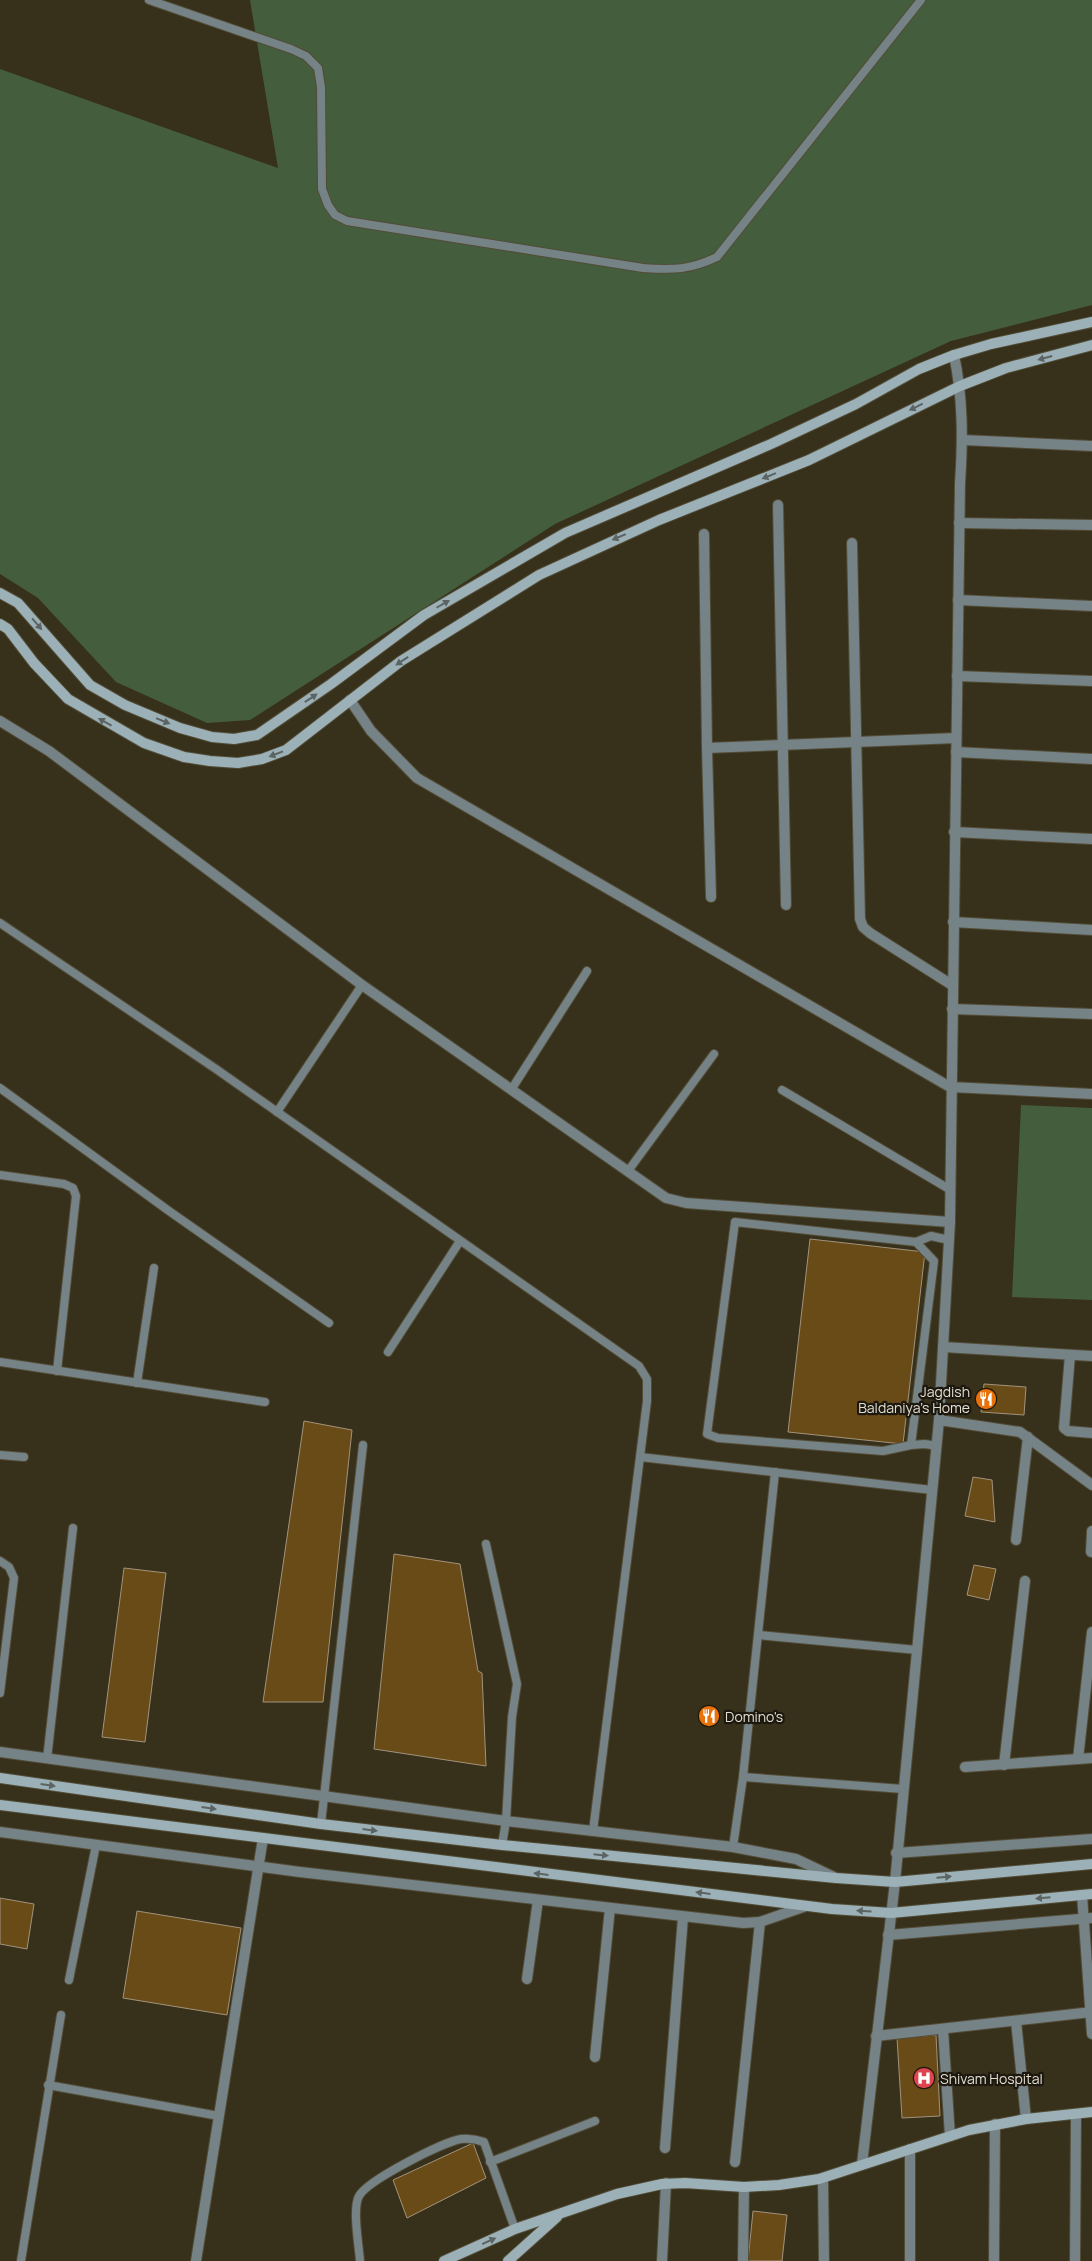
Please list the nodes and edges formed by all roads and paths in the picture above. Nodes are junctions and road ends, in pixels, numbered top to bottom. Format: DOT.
graph roads {
  1 [pos="149,0"];
  2 [pos="921,0"];
  3 [pos="168,2"];
  4 [pos="1092,322"];
  5 [pos="1092,346"];
  6 [pos="954,356"];
  7 [pos="960,386"];
  8 [pos="963,440"];
  9 [pos="1092,446"];
  10 [pos="778,505"];
  11 [pos="959,523"];
  12 [pos="1092,525"];
  13 [pos="704,534"];
  14 [pos="852,544"];
  15 [pos="0,593"];
  16 [pos="958,600"];
  17 [pos="1092,606"];
  18 [pos="0,624"];
  19 [pos="957,676"];
  20 [pos="1092,681"];
  21 [pos="350,700"];
  22 [pos="0,721"];
  23 [pos="956,738"];
  24 [pos="856,742"];
  25 [pos="783,745"];
  26 [pos="707,748"];
  27 [pos="956,752"];
  28 [pos="1092,759"];
  29 [pos="954,832"];
  30 [pos="1092,840"];
  31 [pos="711,896"];
  32 [pos="786,905"];
  33 [pos="953,922"];
  34 [pos="0,923"];
  35 [pos="1092,930"];
  36 [pos="587,971"];
  37 [pos="952,985"];
  38 [pos="362,986"];
  39 [pos="952,1009"];
  40 [pos="1092,1014"];
  41 [pos="714,1054"];
  42 [pos="950,1087"];
  43 [pos="0,1088"];
  44 [pos="511,1090"];
  45 [pos="782,1090"];
  46 [pos="1092,1094"];
  47 [pos="277,1112"];
  48 [pos="628,1171"];
  49 [pos="0,1175"];
  50 [pos="949,1189"];
  51 [pos="950,1222"];
  52 [pos="949,1240"];
  53 [pos="460,1241"];
  54 [pos="916,1242"];
  55 [pos="154,1268"];
  56 [pos="329,1323"];
  57 [pos="943,1346"];
  58 [pos="388,1352"];
  59 [pos="1070,1355"];
  60 [pos="1092,1356"];
  61 [pos="0,1362"];
  62 [pos="57,1370"];
  63 [pos="137,1383"];
  64 [pos="264,1402"];
  65 [pos="939,1420"];
  66 [pos="1092,1433"];
  67 [pos="1028,1437"];
  68 [pos="362,1445"];
  69 [pos="911,1445"];
  70 [pos="937,1446"];
  71 [pos="0,1455"];
  72 [pos="640,1456"];
  73 [pos="24,1457"];
  74 [pos="775,1472"];
  75 [pos="1092,1484"];
  76 [pos="932,1490"];
  77 [pos="73,1528"];
  78 [pos="1092,1531"];
  79 [pos="1016,1540"];
  80 [pos="486,1544"];
  81 [pos="1090,1552"];
  82 [pos="0,1562"];
  83 [pos="1025,1582"];
  84 [pos="1092,1632"];
  85 [pos="758,1635"];
  86 [pos="917,1650"];
  87 [pos="2,1657"];
  88 [pos="0,1693"];
  89 [pos="0,1752"];
  90 [pos="1092,1758"];
  91 [pos="47,1759"];
  92 [pos="1078,1759"];
  93 [pos="1004,1765"];
  94 [pos="965,1767"];
  95 [pos="743,1777"];
  96 [pos="0,1778"];
  97 [pos="903,1789"];
  98 [pos="323,1796"];
  99 [pos="0,1805"];
  100 [pos="506,1820"];
  101 [pos="321,1824"];
  102 [pos="593,1831"];
  103 [pos="0,1832"];
  104 [pos="263,1838"];
  105 [pos="1092,1839"];
  106 [pos="96,1845"];
  107 [pos="502,1845"];
  108 [pos="734,1847"];
  109 [pos="896,1853"];
  110 [pos="1092,1864"];
  111 [pos="259,1867"];
  112 [pos="836,1878"];
  113 [pos="895,1882"];
  114 [pos="1087,1894"];
  115 [pos="538,1900"];
  116 [pos="806,1906"];
  117 [pos="610,1908"];
  118 [pos="891,1913"];
  119 [pos="683,1917"];
  120 [pos="1088,1918"];
  121 [pos="760,1922"];
  122 [pos="888,1936"];
  123 [pos="527,1979"];
  124 [pos="69,1980"];
  125 [pos="1091,2012"];
  126 [pos="61,2015"];
  127 [pos="1016,2021"];
  128 [pos="943,2029"];
  129 [pos="1092,2034"];
  130 [pos="876,2036"];
  131 [pos="595,2057"];
  132 [pos="48,2085"];
  133 [pos="1092,2112"];
  134 [pos="1076,2114"];
  135 [pos="219,2116"];
  136 [pos="1026,2119"];
  137 [pos="595,2121"];
  138 [pos="995,2124"];
  139 [pos="950,2136"];
  140 [pos="665,2148"];
  141 [pos="910,2149"];
  142 [pos="490,2162"];
  143 [pos="735,2162"];
  144 [pos="862,2164"];
  145 [pos="823,2178"];
  146 [pos="666,2183"];
  147 [pos="744,2187"];
  148 [pos="560,2215"];
  149 [pos="516,2229"];
  150 [pos="21,2261"];
  151 [pos="196,2261"];
  152 [pos="360,2261"];
  153 [pos="444,2261"];
  154 [pos="508,2261"];
  155 [pos="662,2261"];
  156 [pos="743,2261"];
  157 [pos="824,2261"];
  158 [pos="910,2261"];
  159 [pos="994,2261"];
  160 [pos="1075,2261"];
  1 -- 3 [label="lane"];
  2 -- 3 [label="lane"];
  4 -- 6 [label="street"];
  5 -- 7 [label="street, one-way"];
  6 -- 7 [label="street"];
  15 -- 6 [label="street, one-way"];
  7 -- 8 [label="street"];
  7 -- 21 [label="street, one-way"];
  8 -- 9 [label="street"];
  8 -- 11 [label="street"];
  10 -- 25 [label="street"];
  11 -- 12 [label="street"];
  11 -- 16 [label="street"];
  13 -- 26 [label="street"];
  14 -- 24 [label="street"];
  16 -- 17 [label="street"];
  16 -- 19 [label="street"];
  21 -- 18 [label="street, one-way"];
  19 -- 20 [label="street"];
  19 -- 23 [label="street"];
  21 -- 42 [label="street"];
  22 -- 38 [label="street"];
  23 -- 24 [label="street"];
  23 -- 27 [label="street"];
  24 -- 25 [label="street"];
  24 -- 37 [label="street"];
  25 -- 26 [label="street"];
  25 -- 32 [label="street"];
  26 -- 31 [label="street"];
  27 -- 28 [label="street"];
  27 -- 29 [label="street"];
  29 -- 30 [label="street"];
  29 -- 33 [label="street"];
  33 -- 35 [label="street"];
  33 -- 37 [label="street"];
  34 -- 47 [label="lane"];
  36 -- 44 [label="lane"];
  37 -- 39 [label="street"];
  38 -- 44 [label="street"];
  38 -- 47 [label="lane"];
  39 -- 40 [label="street"];
  39 -- 42 [label="street"];
  41 -- 48 [label="lane"];
  42 -- 46 [label="street"];
  42 -- 50 [label="street"];
  43 -- 56 [label="lane"];
  44 -- 48 [label="street"];
  45 -- 50 [label="lane"];
  47 -- 53 [label="lane"];
  48 -- 51 [label="street"];
  49 -- 62 [label="lane"];
  50 -- 51 [label="street"];
  51 -- 52 [label="street"];
  52 -- 54 [label="lane"];
  52 -- 57 [label="street"];
  53 -- 58 [label="lane"];
  53 -- 72 [label="lane"];
  54 -- 69 [label="lane"];
  54 -- 69 [label="lane"];
  55 -- 63 [label="lane"];
  57 -- 59 [label="street"];
  57 -- 65 [label="street"];
  59 -- 60 [label="street"];
  59 -- 66 [label="street"];
  61 -- 62 [label="lane"];
  62 -- 63 [label="lane"];
  63 -- 64 [label="lane"];
  65 -- 67 [label="street"];
  65 -- 70 [label="street"];
  67 -- 75 [label="street"];
  67 -- 79 [label="street"];
  68 -- 98 [label="lane"];
  69 -- 70 [label="lane"];
  70 -- 76 [label="street"];
  71 -- 73 [label="lane"];
  72 -- 74 [label="lane"];
  72 -- 102 [label="lane"];
  74 -- 76 [label="lane"];
  74 -- 85 [label="lane"];
  76 -- 86 [label="street"];
  77 -- 91 [label="lane"];
  78 -- 81 [label="street"];
  80 -- 100 [label="lane"];
  82 -- 87 [label="lane"];
  83 -- 93 [label="street"];
  84 -- 92 [label="street"];
  85 -- 86 [label="lane"];
  85 -- 95 [label="lane"];
  86 -- 97 [label="street"];
  87 -- 88 [label="lane"];
  89 -- 91 [label="street"];
  90 -- 92 [label="street"];
  91 -- 98 [label="street"];
  92 -- 93 [label="street"];
  93 -- 94 [label="street"];
  95 -- 97 [label="lane"];
  95 -- 108 [label="lane"];
  96 -- 101 [label="street, one-way"];
  97 -- 109 [label="street"];
  98 -- 100 [label="street"];
  98 -- 101 [label="lane"];
  99 -- 104 [label="street"];
  100 -- 102 [label="street"];
  100 -- 107 [label="lane"];
  101 -- 107 [label="street, one-way"];
  102 -- 108 [label="street"];
  103 -- 106 [label="street"];
  104 -- 111 [label="street"];
  116 -- 104 [label="street, one-way"];
  105 -- 109 [label="street"];
  106 -- 111 [label="street"];
  106 -- 124 [label="lane"];
  107 -- 112 [label="street, one-way"];
  108 -- 112 [label="street"];
  109 -- 113 [label="street"];
  113 -- 110 [label="street, one-way"];
  111 -- 115 [label="street"];
  111 -- 135 [label="street"];
  112 -- 113 [label="street"];
  113 -- 118 [label="street"];
  114 -- 118 [label="street, one-way"];
  114 -- 120 [label="street"];
  115 -- 117 [label="street"];
  115 -- 123 [label="street"];
  118 -- 116 [label="street, one-way"];
  116 -- 121 [label="street"];
  117 -- 119 [label="street"];
  117 -- 131 [label="street"];
  118 -- 122 [label="street"];
  119 -- 121 [label="street"];
  119 -- 140 [label="street"];
  120 -- 122 [label="street"];
  120 -- 125 [label="street"];
  121 -- 143 [label="street"];
  122 -- 130 [label="street"];
  125 -- 127 [label="street"];
  125 -- 129 [label="street"];
  126 -- 132 [label="lane"];
  127 -- 128 [label="street"];
  127 -- 136 [label="street"];
  128 -- 130 [label="street"];
  128 -- 139 [label="street"];
  130 -- 144 [label="street"];
  132 -- 135 [label="lane"];
  132 -- 150 [label="lane"];
  133 -- 134 [label="street"];
  134 -- 136 [label="street"];
  134 -- 160 [label="street"];
  135 -- 151 [label="street"];
  136 -- 138 [label="street"];
  137 -- 142 [label="lane"];
  138 -- 139 [label="street"];
  138 -- 159 [label="street"];
  139 -- 141 [label="street"];
  141 -- 144 [label="street"];
  141 -- 158 [label="street"];
  142 -- 149 [label="lane"];
  142 -- 152 [label="lane"];
  144 -- 145 [label="street"];
  145 -- 147 [label="street"];
  145 -- 157 [label="street"];
  146 -- 147 [label="street"];
  146 -- 148 [label="street"];
  146 -- 155 [label="street"];
  147 -- 156 [label="street"];
  148 -- 149 [label="street"];
  148 -- 154 [label="street"];
  153 -- 149 [label="street, one-way"];
}
